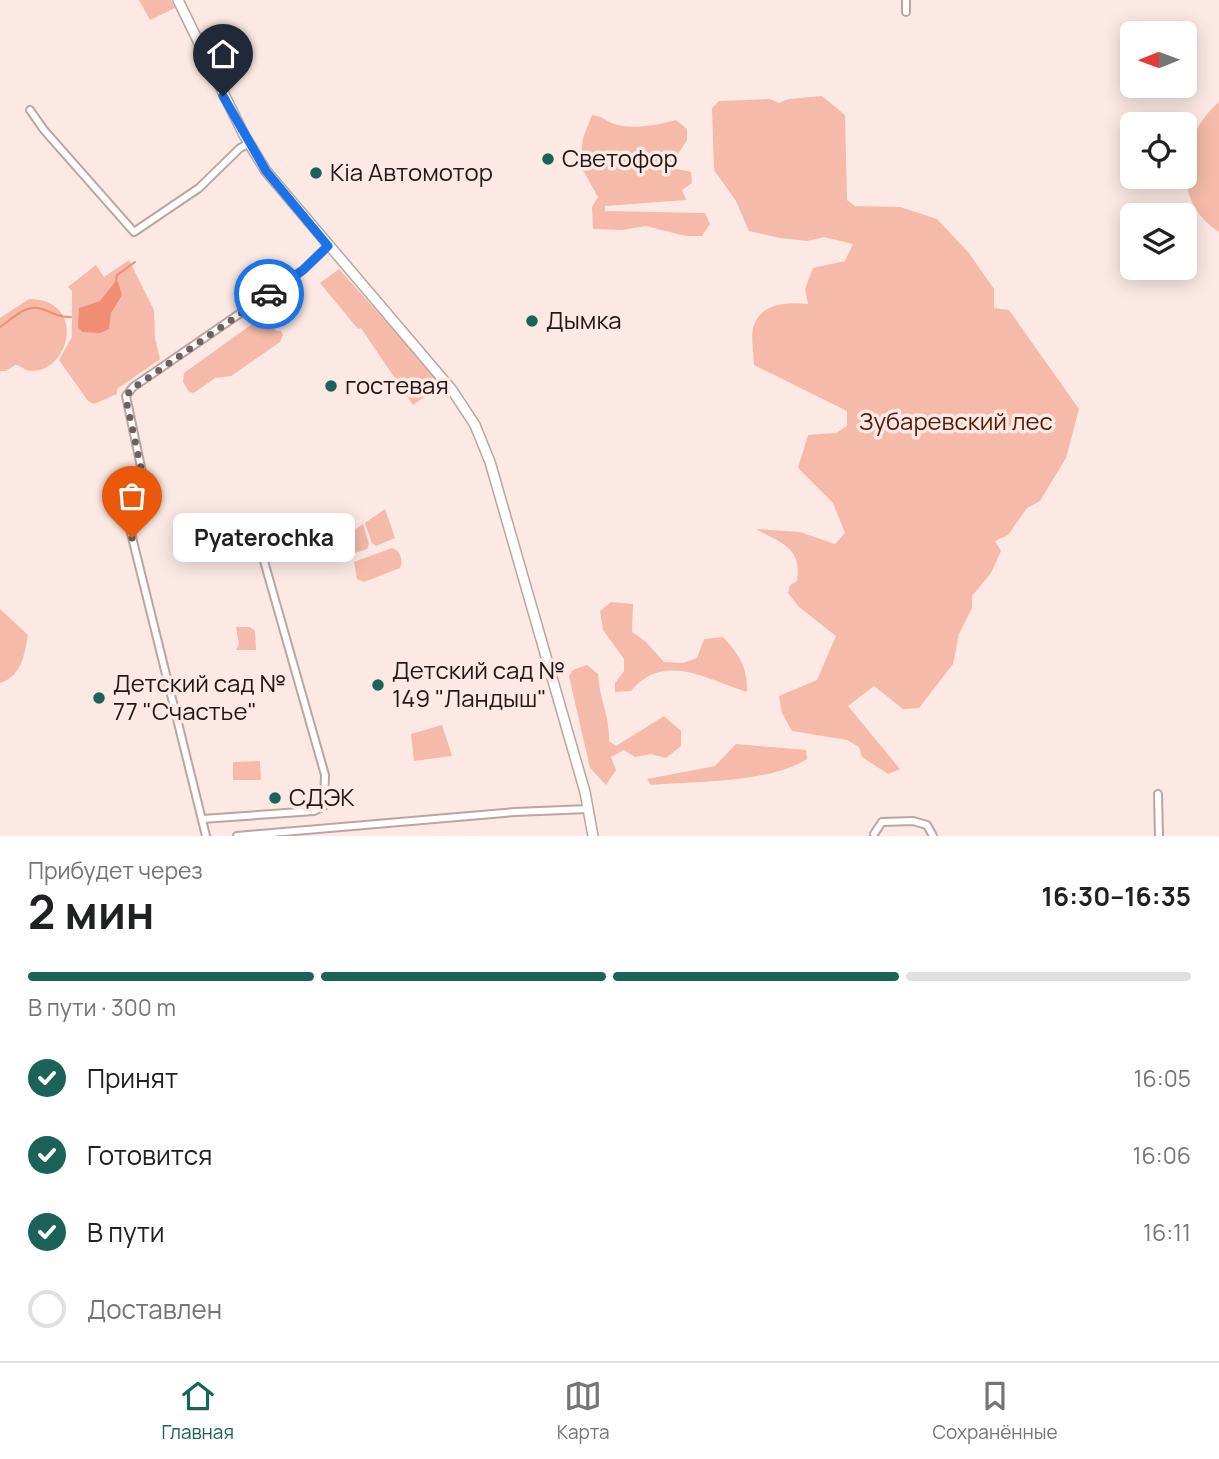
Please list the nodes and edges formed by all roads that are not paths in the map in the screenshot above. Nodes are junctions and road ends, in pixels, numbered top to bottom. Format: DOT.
graph roads {
  1 [pos="178,0"];
  2 [pos="906,0"];
  3 [pos="906,12"];
  4 [pos="30,110"];
  5 [pos="248,144"];
  6 [pos="328,246"];
  7 [pos="260,547"];
  8 [pos="1158,794"];
  9 [pos="588,809"];
  10 [pos="202,819"];
  11 [pos="874,834"];
  12 [pos="206,836"];
  13 [pos="237,836"];
  14 [pos="593,836"];
  15 [pos="933,836"];
  16 [pos="1159,836"];
  1 -- 5 [label="main road"];
  2 -- 3 [label="street"];
  4 -- 5 [label="street"];
  5 -- 6 [label="main road"];
  6 -- 9 [label="main road"];
  6 -- 10 [label="street"];
  7 -- 10 [label="street"];
  8 -- 16 [label="street"];
  9 -- 13 [label="street"];
  9 -- 14 [label="main road"];
  10 -- 12 [label="street"];
  11 -- 15 [label="street"];
}
